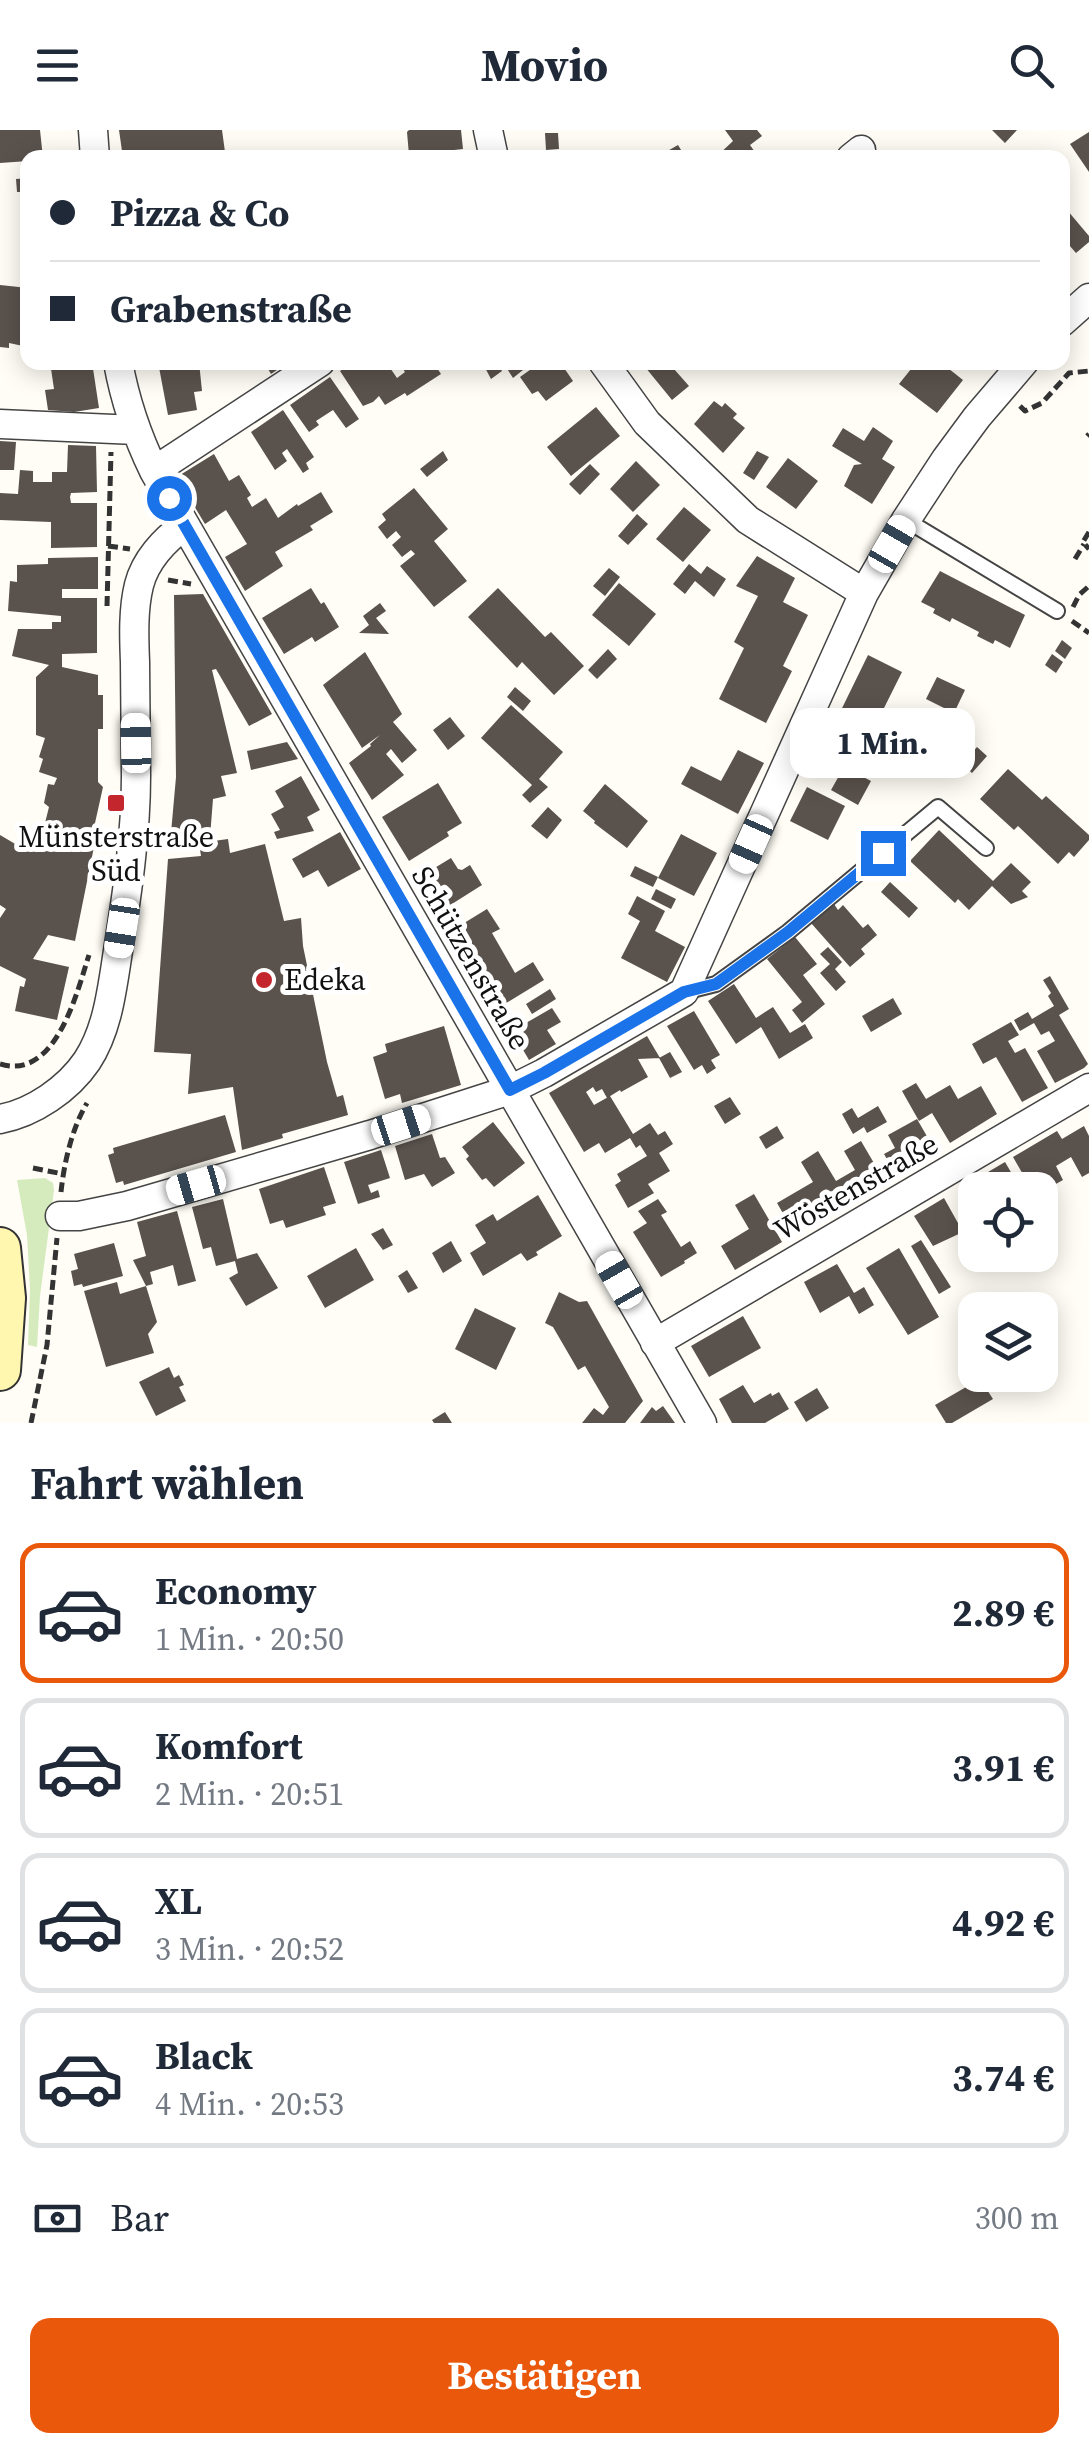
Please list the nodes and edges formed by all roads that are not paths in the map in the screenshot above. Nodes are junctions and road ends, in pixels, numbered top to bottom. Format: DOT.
graph roads {
  1 [pos="1089,298"];
  2 [pos="1070,315"];
  3 [pos="120,370"];
  4 [pos="308,370"];
  5 [pos="609,370"];
  6 [pos="1017,370"];
  7 [pos="0,424"];
  8 [pos="124,430"];
  9 [pos="154,471"];
  10 [pos="906,520"];
  11 [pos="184,526"];
  12 [pos="864,593"];
  13 [pos="1063,615"];
  14 [pos="986,848"];
  15 [pos="684,992"];
  16 [pos="1089,1088"];
  17 [pos="510,1090"];
  18 [pos="0,1119"];
  19 [pos="60,1216"];
  20 [pos="0,1248"];
  21 [pos="655,1343"];
  22 [pos="0,1370"];
  23 [pos="702,1423"];
  1 -- 2 [label="street"];
  3 -- 8 [label="street, Schützenstraße"];
  4 -- 9 [label="street"];
  5 -- 12 [label="street"];
  6 -- 10 [label="street"];
  7 -- 8 [label="street"];
  8 -- 9 [label="street, Schützenstraße"];
  9 -- 11 [label="street, Schützenstraße"];
  10 -- 12 [label="street"];
  10 -- 13 [label="lane"];
  11 -- 17 [label="street, Schützenstraße"];
  11 -- 18 [label="street"];
  12 -- 15 [label="street"];
  14 -- 15 [label="lane"];
  15 -- 17 [label="street"];
  16 -- 21 [label="street, Wöstenstraße"];
  17 -- 19 [label="street"];
  17 -- 21 [label="street, Schützenstraße"];
  20 -- 22 [label="main road"];
  21 -- 23 [label="street, Schützenstraße"];
}
